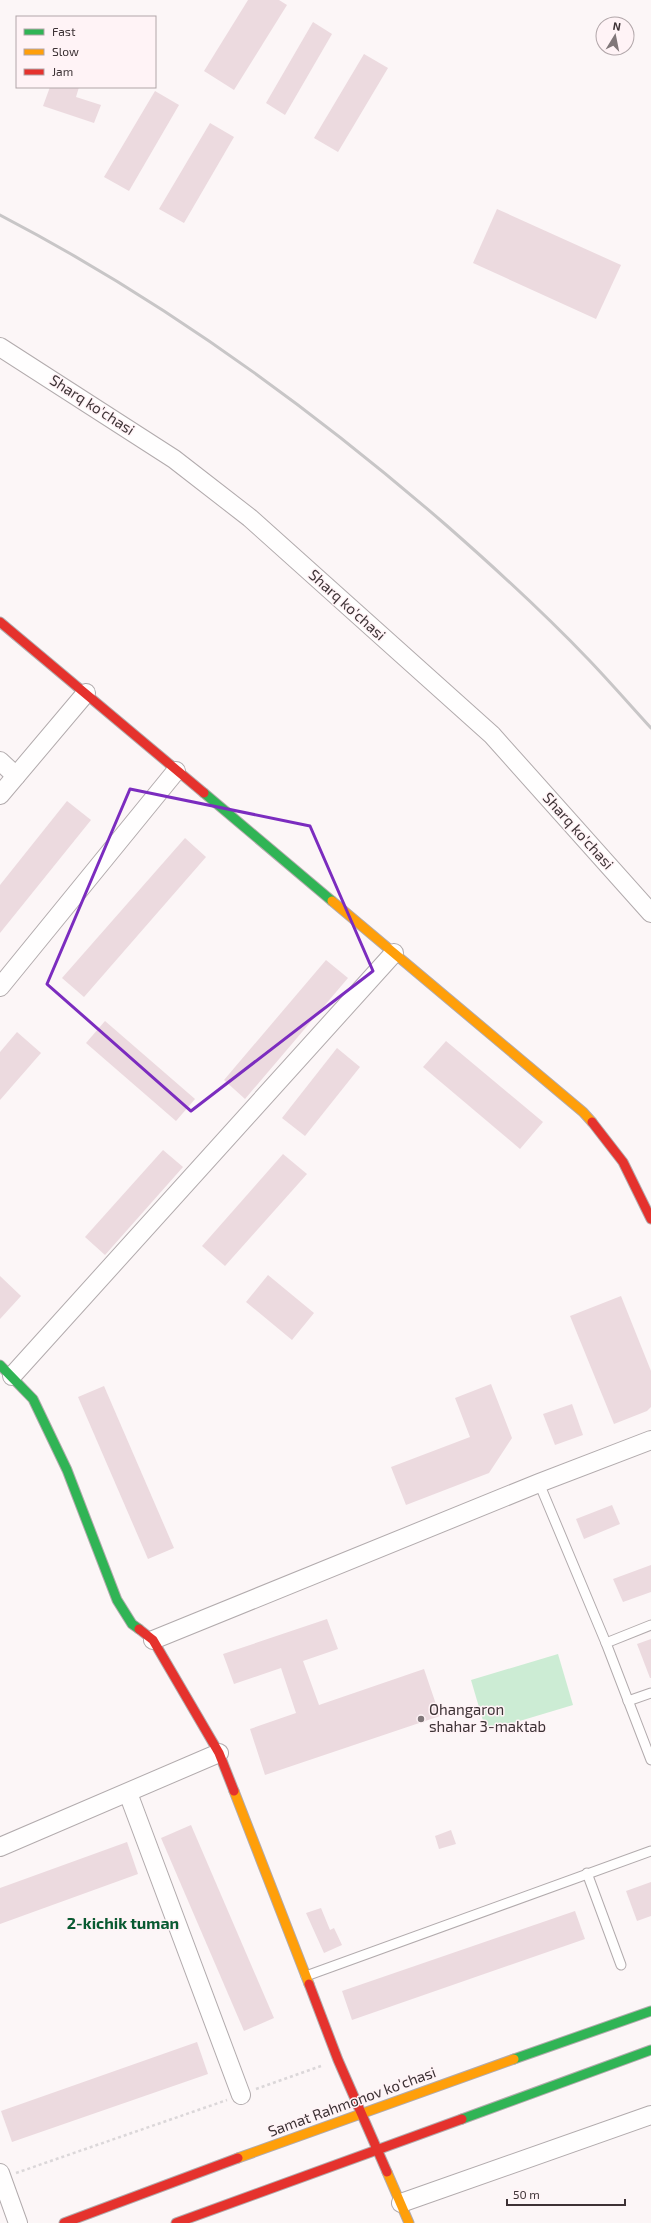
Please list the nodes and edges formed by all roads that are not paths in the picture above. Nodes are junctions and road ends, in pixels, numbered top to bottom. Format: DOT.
graph roads {
  1 [pos="0,346"];
  2 [pos="0,622"];
  3 [pos="86,693"];
  4 [pos="0,761"];
  5 [pos="176,771"];
  6 [pos="16,776"];
  7 [pos="0,795"];
  8 [pos="651,913"];
  9 [pos="394,953"];
  10 [pos="0,987"];
  11 [pos="651,1219"];
  12 [pos="6,1370"];
  13 [pos="651,1440"];
  14 [pos="539,1484"];
  15 [pos="651,1624"];
  16 [pos="153,1640"];
  17 [pos="606,1643"];
  18 [pos="651,1693"];
  19 [pos="628,1702"];
  20 [pos="219,1753"];
  21 [pos="651,1760"];
  22 [pos="128,1792"];
  23 [pos="0,1847"];
  24 [pos="651,1851"];
  25 [pos="587,1873"];
  26 [pos="621,1965"];
  27 [pos="306,1976"];
  28 [pos="651,2011"];
  29 [pos="651,2050"];
  30 [pos="241,2095"];
  31 [pos="361,2113"];
  32 [pos="651,2115"];
  33 [pos="379,2150"];
  34 [pos="1,2176"];
  35 [pos="401,2203"];
  36 [pos="18,2223"];
  37 [pos="64,2223"];
  38 [pos="176,2223"];
  39 [pos="409,2223"];
  1 -- 8 [label="street, Sharq ko'chasi"];
  2 -- 3 [label="main road"];
  3 -- 5 [label="main road"];
  3 -- 6 [label="street"];
  4 -- 6 [label="street"];
  5 -- 9 [label="main road"];
  5 -- 10 [label="street"];
  6 -- 7 [label="street"];
  9 -- 11 [label="main road"];
  9 -- 12 [label="street"];
  12 -- 16 [label="main road"];
  13 -- 14 [label="street"];
  14 -- 16 [label="street"];
  14 -- 17 [label="lane"];
  15 -- 17 [label="lane"];
  16 -- 20 [label="main road"];
  17 -- 19 [label="lane"];
  18 -- 19 [label="lane"];
  19 -- 21 [label="lane"];
  20 -- 22 [label="street"];
  20 -- 27 [label="main road"];
  22 -- 23 [label="street"];
  22 -- 30 [label="street"];
  24 -- 25 [label="lane"];
  25 -- 26 [label="lane"];
  25 -- 27 [label="lane"];
  27 -- 31 [label="main road"];
  28 -- 31 [label="main road, Samat Rahmonov ko'chasi"];
  29 -- 33 [label="main road"];
  31 -- 33 [label="main road"];
  31 -- 37 [label="main road, Samat Rahmonov ko'chasi"];
  32 -- 35 [label="street"];
  33 -- 35 [label="main road"];
  33 -- 38 [label="main road"];
  34 -- 36 [label="street"];
  35 -- 39 [label="main road"];
}
